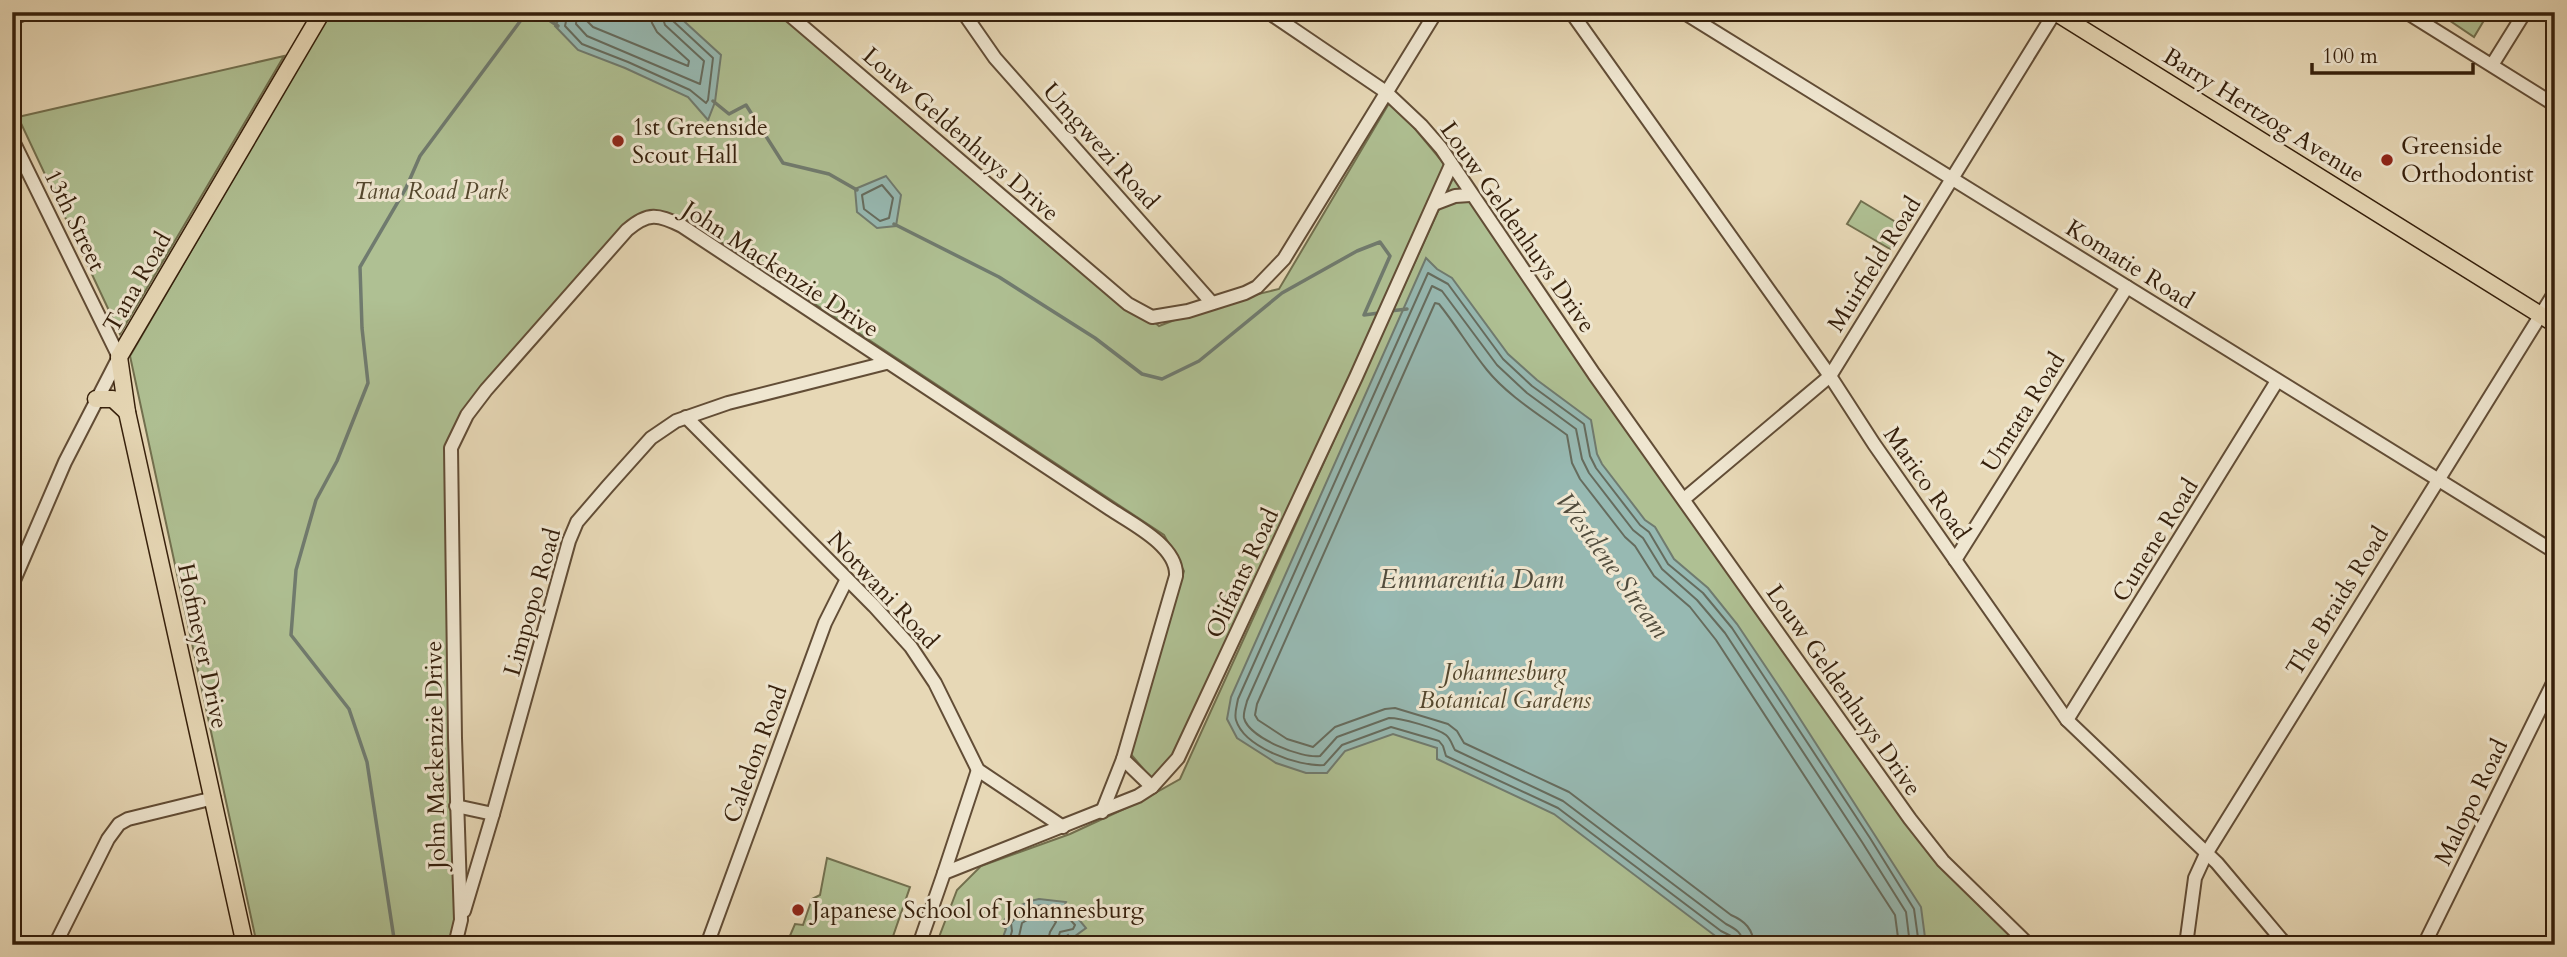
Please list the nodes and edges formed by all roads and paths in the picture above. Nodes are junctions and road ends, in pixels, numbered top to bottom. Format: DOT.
graph roads {
  1 [pos="27,12"];
  2 [pos="322,12"];
  3 [pos="786,12"];
  4 [pos="963,12"];
  5 [pos="1268,12"];
  6 [pos="1436,12"];
  7 [pos="1571,12"];
  8 [pos="1684,12"];
  9 [pos="2055,12"];
  10 [pos="2406,12"];
  11 [pos="2525,12"];
  12 [pos="12,19"];
  13 [pos="2492,65"];
  14 [pos="1386,92"];
  15 [pos="2555,104"];
  16 [pos="12,139"];
  17 [pos="1451,165"];
  18 [pos="1952,177"];
  19 [pos="1471,195"];
  20 [pos="1434,204"];
  21 [pos="2127,288"];
  22 [pos="2555,292"];
  23 [pos="1212,303"];
  24 [pos="2540,315"];
  25 [pos="2555,324"];
  26 [pos="119,358"];
  27 [pos="886,363"];
  28 [pos="1830,376"];
  29 [pos="2277,381"];
  30 [pos="96,399"];
  31 [pos="127,412"];
  32 [pos="686,416"];
  33 [pos="2438,480"];
  34 [pos="1684,499"];
  35 [pos="2555,552"];
  36 [pos="18,557"];
  37 [pos="1955,560"];
  38 [pos="847,579"];
  39 [pos="12,585"];
  40 [pos="2555,679"];
  41 [pos="2067,720"];
  42 [pos="1123,759"];
  43 [pos="978,770"];
  44 [pos="1152,788"];
  45 [pos="214,798"];
  46 [pos="456,806"];
  47 [pos="1102,812"];
  48 [pos="493,814"];
  49 [pos="1063,827"];
  50 [pos="2206,854"];
  51 [pos="944,873"];
  52 [pos="461,919"];
  53 [pos="55,945"];
  54 [pos="246,945"];
  55 [pos="455,945"];
  56 [pos="708,945"];
  57 [pos="919,945"];
  58 [pos="2029,945"];
  59 [pos="2186,945"];
  60 [pos="2286,945"];
  61 [pos="2424,945"];
  1 -- 12 [label="street"];
  2 -- 26 [label="main road, Tana Road"];
  3 -- 23 [label="street, Louw Geldenhuys Drive"];
  4 -- 23 [label="street, Umgwezi Road"];
  5 -- 14 [label="street"];
  6 -- 14 [label="street"];
  7 -- 28 [label="street, Marico Road"];
  8 -- 18 [label="street, Komatie Road"];
  9 -- 18 [label="street, Muirfield Road"];
  9 -- 24 [label="main road, Barry Hertzog Avenue"];
  10 -- 13 [label="street"];
  11 -- 13 [label="street"];
  13 -- 15 [label="street"];
  14 -- 17 [label="street, Louw Geldenhuys Drive"];
  14 -- 23 [label="street, Louw Geldenhuys Drive"];
  16 -- 26 [label="street, 13th Street"];
  17 -- 19 [label="street, Louw Geldenhuys Drive"];
  17 -- 20 [label="street, Olifants Road"];
  18 -- 21 [label="street, Komatie Road"];
  18 -- 28 [label="street, Muirfield Road"];
  19 -- 20 [label="street"];
  19 -- 34 [label="street, Louw Geldenhuys Drive"];
  20 -- 44 [label="street, Olifants Road"];
  21 -- 29 [label="street, Komatie Road"];
  21 -- 37 [label="street, Umtata Road"];
  22 -- 24 [label="street, The Braids Road"];
  24 -- 25 [label="main road, Barry Hertzog Avenue"];
  24 -- 33 [label="street, The Braids Road"];
  26 -- 30 [label="street, Tana Road"];
  26 -- 31 [label="main road, Hofmeyer Drive"];
  27 -- 32 [label="street, Limpopo Road"];
  27 -- 42 [label="street, John Mackenzie Drive"];
  27 -- 46 [label="street, John Mackenzie Drive"];
  28 -- 34 [label="street, Muirfield Road"];
  28 -- 37 [label="street, Marico Road"];
  29 -- 33 [label="street, Komatie Road"];
  29 -- 41 [label="street, Cunene Road"];
  30 -- 31 [label="main road"];
  30 -- 36 [label="street, Tana Road"];
  31 -- 45 [label="main road, Hofmeyer Drive"];
  32 -- 38 [label="street, Notwani Road"];
  32 -- 48 [label="street, Limpopo Road"];
  33 -- 35 [label="street, Komatie Road"];
  33 -- 50 [label="street, The Braids Road"];
  34 -- 58 [label="street, Louw Geldenhuys Drive"];
  36 -- 39 [label="street, Tana Road"];
  37 -- 41 [label="street, Marico Road"];
  38 -- 43 [label="street, Notwani Road"];
  38 -- 56 [label="street, Caledon Road"];
  40 -- 61 [label="street, Malopo Road"];
  41 -- 50 [label="street, Marico Road"];
  42 -- 44 [label="street"];
  42 -- 47 [label="street, John Mackenzie Drive"];
  43 -- 49 [label="street, Notwani Road"];
  43 -- 51 [label="street"];
  44 -- 47 [label="street, Olifants Road"];
  45 -- 53 [label="street"];
  45 -- 54 [label="main road, Hofmeyer Drive"];
  46 -- 48 [label="street"];
  46 -- 52 [label="street, John Mackenzie Drive"];
  47 -- 49 [label="street, Olifants Road"];
  48 -- 52 [label="street, Limpopo Road"];
  49 -- 51 [label="street, Olifants Road"];
  50 -- 59 [label="street, The Braids Road"];
  50 -- 60 [label="street, Marico Road"];
  51 -- 57 [label="street"];
  52 -- 55 [label="street, John Mackenzie Drive"];
}
